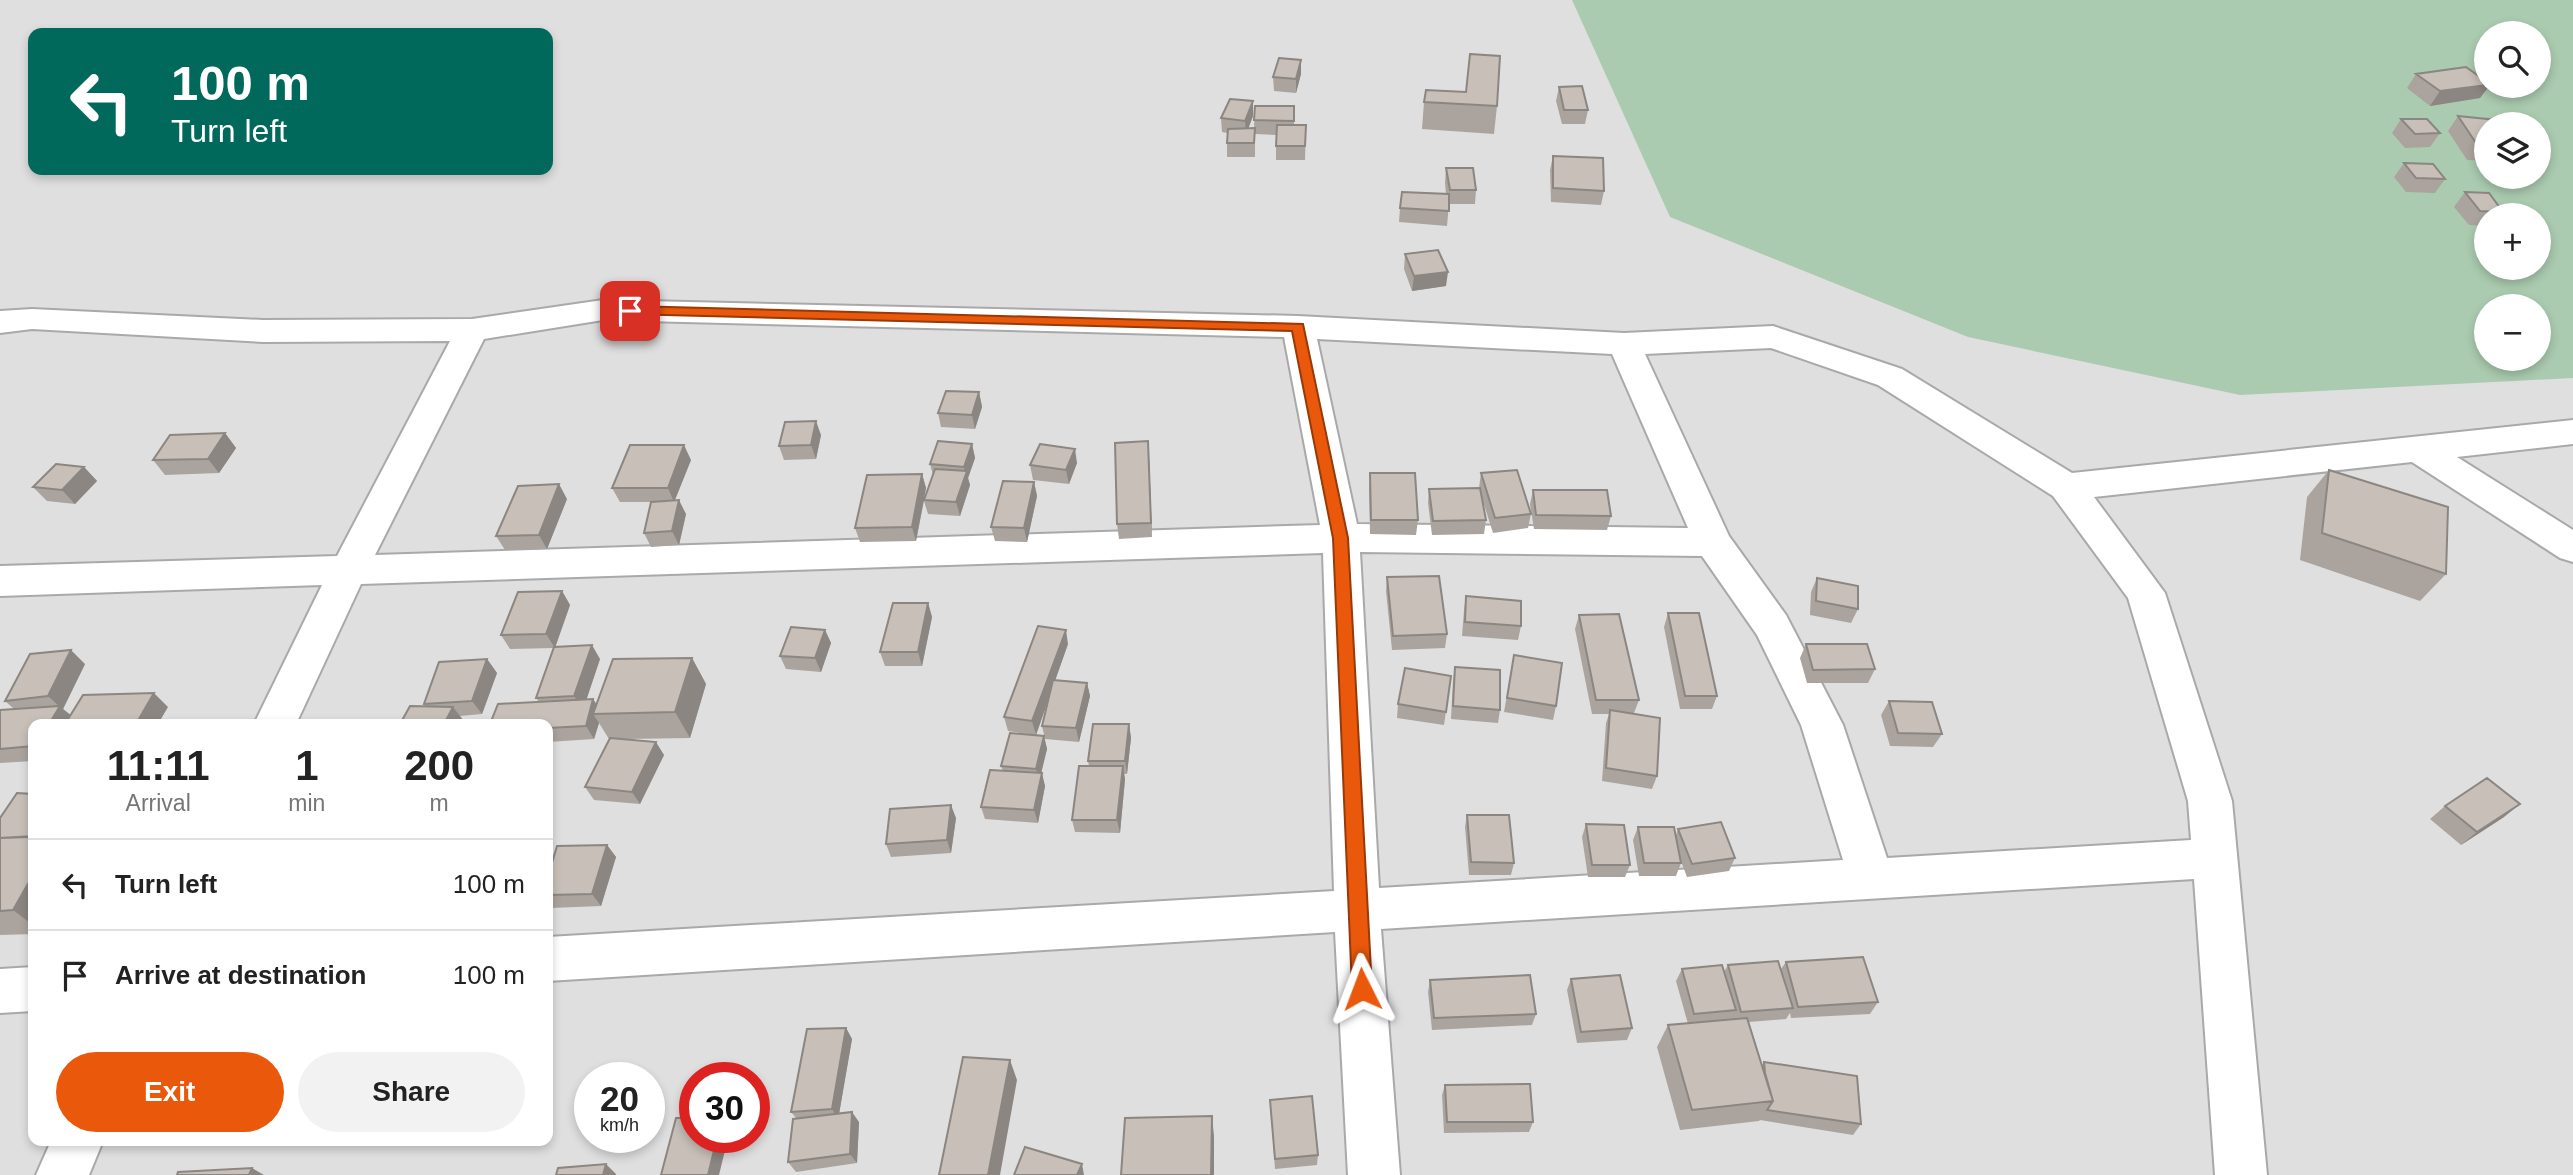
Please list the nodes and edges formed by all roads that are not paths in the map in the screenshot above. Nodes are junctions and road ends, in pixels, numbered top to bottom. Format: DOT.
graph roads {
  1 [pos="0,322"];
  2 [pos="1298,327"];
  3 [pos="472,330"];
  4 [pos="1624,344"];
  5 [pos="2573,432"];
  6 [pos="2417,449"];
  7 [pos="2066,487"];
  8 [pos="1341,538"];
  9 [pos="1713,542"];
  10 [pos="2573,548"];
  11 [pos="351,568"];
  12 [pos="0,581"];
  13 [pos="277,719"];
  14 [pos="2215,858"];
  15 [pos="1871,879"];
  16 [pos="1357,909"];
  17 [pos="553,959"];
  18 [pos="28,989"];
  19 [pos="0,991"];
  20 [pos="76,1146"];
  21 [pos="62,1175"];
  22 [pos="1374,1175"];
  23 [pos="2241,1175"];
  1 -- 3 [label="street"];
  2 -- 3 [label="street"];
  2 -- 4 [label="street"];
  2 -- 8 [label="street"];
  3 -- 11 [label="street"];
  4 -- 7 [label="street"];
  4 -- 9 [label="street"];
  5 -- 6 [label="street"];
  6 -- 7 [label="street"];
  6 -- 10 [label="street"];
  7 -- 14 [label="street"];
  8 -- 9 [label="street"];
  8 -- 11 [label="street"];
  8 -- 16 [label="street"];
  9 -- 15 [label="street"];
  11 -- 12 [label="street"];
  11 -- 13 [label="street"];
  14 -- 15 [label="street"];
  14 -- 23 [label="street"];
  15 -- 16 [label="street"];
  16 -- 17 [label="street"];
  16 -- 22 [label="street"];
  18 -- 19 [label="street"];
  20 -- 21 [label="street"];
}
